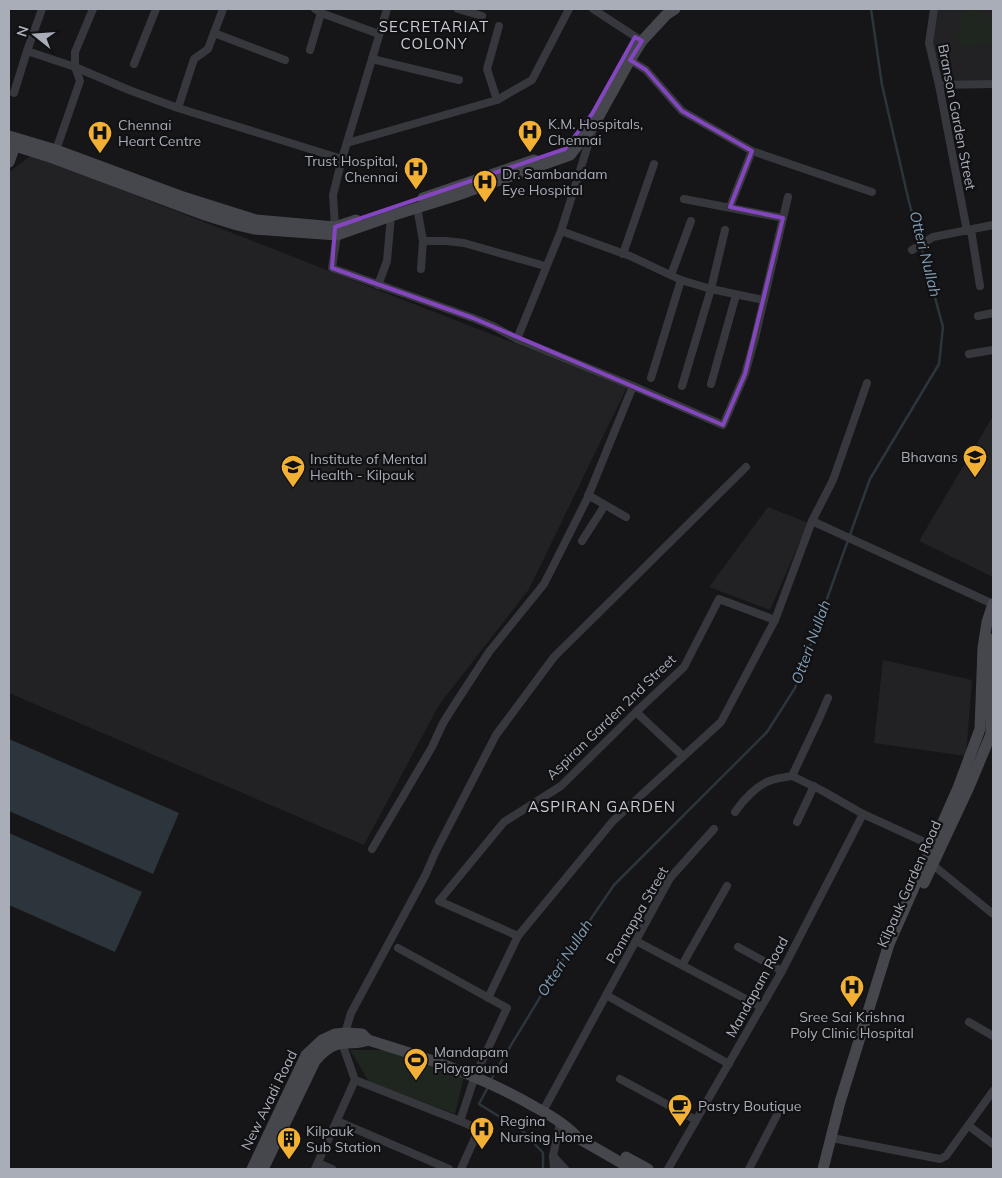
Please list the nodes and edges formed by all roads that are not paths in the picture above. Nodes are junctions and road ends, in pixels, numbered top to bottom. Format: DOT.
graph roads {
  1 [pos="42,9"];
  2 [pos="93,9"];
  3 [pos="156,9"];
  4 [pos="223,9"];
  5 [pos="387,9"];
  6 [pos="458,9"];
  7 [pos="569,9"];
  8 [pos="593,9"];
  9 [pos="662,9"];
  10 [pos="675,9"];
  11 [pos="934,9"];
  12 [pos="318,11"];
  13 [pos="482,16"];
  14 [pos="499,26"];
  15 [pos="214,34"];
  16 [pos="379,34"];
  17 [pos="638,39"];
  18 [pos="310,50"];
  19 [pos="27,51"];
  20 [pos="372,59"];
  21 [pos="285,60"];
  22 [pos="630,60"];
  23 [pos="134,64"];
  24 [pos="75,67"];
  25 [pos="459,80"];
  26 [pos="993,84"];
  27 [pos="939,85"];
  28 [pos="14,93"];
  29 [pos="498,100"];
  30 [pos="178,108"];
  31 [pos="595,122"];
  32 [pos="12,141"];
  33 [pos="347,143"];
  34 [pos="56,150"];
  35 [pos="752,151"];
  36 [pos="342,159"];
  37 [pos="9,162"];
  38 [pos="654,164"];
  39 [pos="872,192"];
  40 [pos="788,197"];
  41 [pos="684,199"];
  42 [pos="417,207"];
  43 [pos="730,207"];
  44 [pos="391,216"];
  45 [pos="783,218"];
  46 [pos="691,222"];
  47 [pos="993,225"];
  48 [pos="725,230"];
  49 [pos="969,230"];
  50 [pos="336,231"];
  51 [pos="560,231"];
  52 [pos="423,241"];
  53 [pos="912,250"];
  54 [pos="623,254"];
  55 [pos="546,266"];
  56 [pos="421,270"];
  57 [pos="671,275"];
  58 [pos="681,280"];
  59 [pos="378,285"];
  60 [pos="980,286"];
  61 [pos="710,289"];
  62 [pos="736,295"];
  63 [pos="764,300"];
  64 [pos="993,313"];
  65 [pos="978,316"];
  66 [pos="517,339"];
  67 [pos="993,350"];
  68 [pos="969,354"];
  69 [pos="651,378"];
  70 [pos="867,383"];
  71 [pos="711,384"];
  72 [pos="633,386"];
  73 [pos="682,386"];
  74 [pos="746,468"];
  75 [pos="588,495"];
  76 [pos="605,505"];
  77 [pos="626,517"];
  78 [pos="812,521"];
  79 [pos="582,541"];
  80 [pos="993,604"];
  81 [pos="775,620"];
  82 [pos="993,639"];
  83 [pos="828,698"];
  84 [pos="636,712"];
  85 [pos="988,733"];
  86 [pos="683,756"];
  87 [pos="792,776"];
  88 [pos="814,786"];
  89 [pos="735,812"];
  90 [pos="863,814"];
  91 [pos="797,822"];
  92 [pos="714,829"];
  93 [pos="933,846"];
  94 [pos="372,849"];
  95 [pos="933,865"];
  96 [pos="727,886"];
  97 [pos="993,914"];
  98 [pos="518,936"];
  99 [pos="636,941"];
  100 [pos="738,947"];
  101 [pos="398,948"];
  102 [pos="682,965"];
  103 [pos="782,971"];
  104 [pos="606,995"];
  105 [pos="488,998"];
  106 [pos="762,1007"];
  107 [pos="969,1022"];
  108 [pos="993,1036"];
  109 [pos="344,1038"];
  110 [pos="729,1064"];
  111 [pos="480,1078"];
  112 [pos="620,1079"];
  113 [pos="354,1080"];
  114 [pos="993,1091"];
  115 [pos="543,1112"];
  116 [pos="777,1115"];
  117 [pos="696,1120"];
  118 [pos="337,1121"];
  119 [pos="460,1121"];
  120 [pos="560,1123"];
  121 [pos="969,1126"];
  122 [pos="573,1131"];
  123 [pos="835,1139"];
  124 [pos="993,1144"];
  125 [pos="553,1156"];
  126 [pos="316,1166"];
  127 [pos="252,1169"];
  128 [pos="263,1169"];
  129 [pos="332,1169"];
  130 [pos="449,1169"];
  131 [pos="461,1169"];
  132 [pos="554,1169"];
  133 [pos="565,1169"];
  134 [pos="632,1169"];
  135 [pos="648,1169"];
  136 [pos="668,1169"];
  137 [pos="749,1169"];
  138 [pos="823,1169"];
  139 [pos="829,1169"];
  1 -- 19 [label="street"];
  2 -- 24 [label="street"];
  3 -- 23 [label="street"];
  4 -- 15 [label="street"];
  5 -- 16 [label="street"];
  6 -- 13 [label="street"];
  7 -- 29 [label="street"];
  8 -- 17 [label="street"];
  9 -- 17 [label="main road"];
  10 -- 17 [label="main road"];
  11 -- 27 [label="street, Branson Garden Street"];
  12 -- 16 [label="street"];
  12 -- 18 [label="street"];
  14 -- 29 [label="street"];
  15 -- 21 [label="street"];
  15 -- 30 [label="street"];
  16 -- 20 [label="street"];
  17 -- 22 [label="main road"];
  17 -- 50 [label="main road"];
  19 -- 24 [label="street"];
  19 -- 28 [label="street"];
  20 -- 25 [label="street"];
  20 -- 33 [label="street"];
  22 -- 31 [label="main road"];
  22 -- 35 [label="street"];
  24 -- 30 [label="street"];
  24 -- 34 [label="street"];
  26 -- 27 [label="street"];
  27 -- 49 [label="street, Branson Garden Street"];
  29 -- 33 [label="street"];
  30 -- 36 [label="street"];
  31 -- 42 [label="main road"];
  31 -- 51 [label="street"];
  32 -- 34 [label="main road"];
  32 -- 37 [label="main road"];
  32 -- 50 [label="main road"];
  33 -- 36 [label="street"];
  34 -- 50 [label="main road"];
  35 -- 39 [label="street"];
  35 -- 43 [label="street"];
  36 -- 50 [label="street"];
  38 -- 54 [label="street"];
  40 -- 45 [label="street"];
  41 -- 43 [label="street"];
  42 -- 44 [label="main road"];
  42 -- 52 [label="street"];
  43 -- 45 [label="street"];
  44 -- 50 [label="main road"];
  44 -- 59 [label="street"];
  45 -- 63 [label="street"];
  46 -- 57 [label="street"];
  47 -- 49 [label="street"];
  48 -- 61 [label="street"];
  49 -- 53 [label="street"];
  49 -- 60 [label="street, Branson Garden Street"];
  50 -- 59 [label="street"];
  51 -- 54 [label="street"];
  51 -- 55 [label="street"];
  52 -- 55 [label="street"];
  52 -- 56 [label="street"];
  54 -- 57 [label="street"];
  55 -- 66 [label="street"];
  57 -- 58 [label="street"];
  58 -- 61 [label="street"];
  58 -- 69 [label="street"];
  59 -- 66 [label="street"];
  61 -- 62 [label="street"];
  61 -- 73 [label="street"];
  62 -- 63 [label="street"];
  62 -- 71 [label="street"];
  63 -- 72 [label="street"];
  64 -- 65 [label="street"];
  66 -- 72 [label="street"];
  67 -- 68 [label="street"];
  70 -- 78 [label="street"];
  72 -- 75 [label="street"];
  74 -- 109 [label="street"];
  75 -- 76 [label="street"];
  75 -- 94 [label="street"];
  76 -- 77 [label="street"];
  76 -- 79 [label="street"];
  78 -- 80 [label="street"];
  78 -- 81 [label="street"];
  80 -- 85 [label="main road"];
  81 -- 84 [label="street, Aspiran Garden 2nd Street"];
  81 -- 86 [label="street"];
  82 -- 85 [label="main road, Kilpauk Garden Road"];
  83 -- 87 [label="street"];
  84 -- 86 [label="street"];
  84 -- 98 [label="street, Aspiran Garden 2nd Street"];
  85 -- 93 [label="main road, Kilpauk Garden Road"];
  85 -- 95 [label="main road, Kilpauk Garden Road"];
  86 -- 98 [label="street"];
  87 -- 88 [label="street"];
  87 -- 89 [label="street"];
  88 -- 90 [label="street"];
  88 -- 91 [label="street"];
  90 -- 93 [label="street"];
  90 -- 103 [label="street, Mandapam Road"];
  92 -- 99 [label="street, Ponnappa Street"];
  93 -- 123 [label="main road, Kilpauk Garden Road"];
  95 -- 97 [label="street"];
  95 -- 123 [label="main road, Kilpauk Garden Road"];
  96 -- 102 [label="street"];
  98 -- 105 [label="street"];
  99 -- 102 [label="street"];
  99 -- 104 [label="street, Ponnappa Street"];
  100 -- 103 [label="street"];
  101 -- 105 [label="street"];
  102 -- 106 [label="street"];
  103 -- 106 [label="street, Mandapam Road"];
  104 -- 110 [label="street"];
  104 -- 115 [label="street, Ponnappa Street"];
  105 -- 111 [label="street"];
  106 -- 110 [label="street, Mandapam Road"];
  107 -- 108 [label="street"];
  109 -- 111 [label="main road, New Avadi Road"];
  109 -- 113 [label="street"];
  109 -- 127 [label="main road, New Avadi Road"];
  109 -- 128 [label="main road, New Avadi Road"];
  110 -- 117 [label="street, Mandapam Road"];
  111 -- 115 [label="main road, New Avadi Road"];
  111 -- 119 [label="street"];
  112 -- 117 [label="street"];
  113 -- 118 [label="street"];
  113 -- 119 [label="street"];
  114 -- 121 [label="street"];
  115 -- 120 [label="main road, New Avadi Road"];
  116 -- 137 [label="street"];
  117 -- 136 [label="street, Mandapam Road"];
  118 -- 126 [label="street"];
  118 -- 130 [label="street"];
  119 -- 131 [label="street"];
  120 -- 122 [label="main road, New Avadi Road"];
  120 -- 125 [label="street"];
  121 -- 123 [label="street"];
  121 -- 124 [label="street"];
  122 -- 134 [label="main road, New Avadi Road"];
  122 -- 135 [label="main road, New Avadi Road"];
  123 -- 138 [label="main road, Kilpauk Garden Road"];
  123 -- 139 [label="main road, Kilpauk Garden Road"];
  125 -- 132 [label="street"];
  125 -- 133 [label="street"];
  126 -- 129 [label="street"];
}
